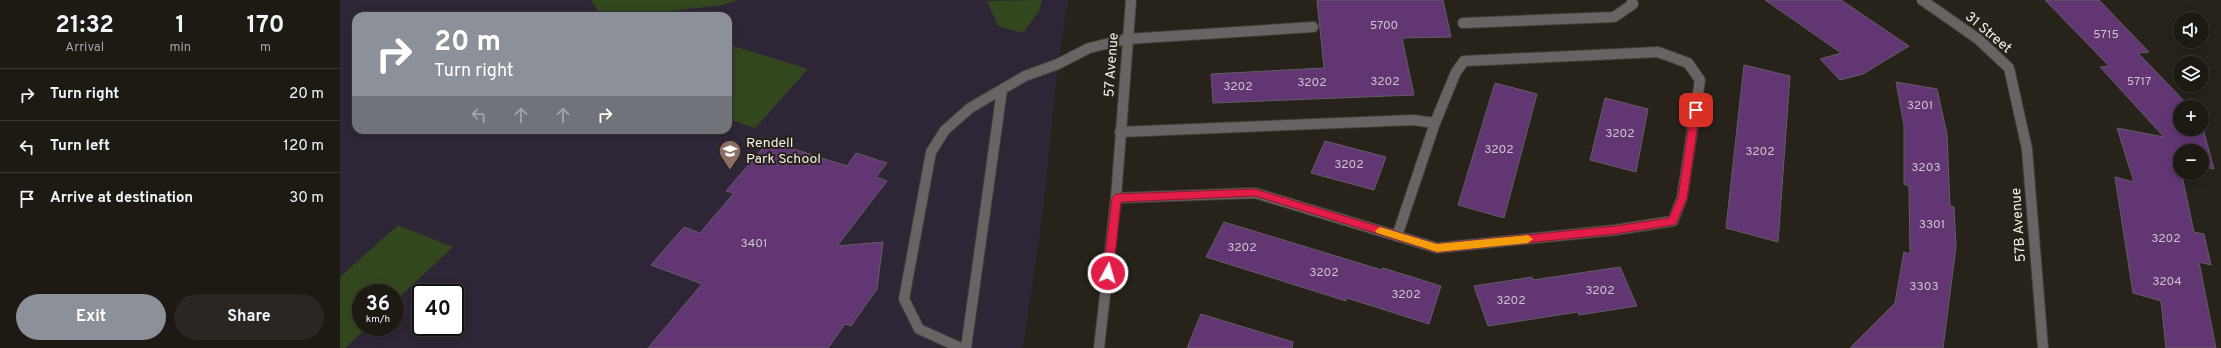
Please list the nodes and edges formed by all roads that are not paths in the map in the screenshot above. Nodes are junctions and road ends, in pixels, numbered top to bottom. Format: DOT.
graph roads {
  1 [pos="1131,0"];
  2 [pos="1632,0"];
  3 [pos="1922,0"];
  4 [pos="1463,23"];
  5 [pos="1313,27"];
  6 [pos="1127,39"];
  7 [pos="1002,90"];
  8 [pos="2017,100"];
  9 [pos="1435,123"];
  10 [pos="1120,132"];
  11 [pos="1116,198"];
  12 [pos="1397,236"];
  13 [pos="961,348"];
  14 [pos="966,348"];
  15 [pos="1100,348"];
  16 [pos="2043,348"];
  1 -- 6 [label="street, 57 Avenue"];
  2 -- 4 [label="street"];
  3 -- 8 [label="street, 31 Street"];
  5 -- 6 [label="street"];
  6 -- 7 [label="street"];
  6 -- 10 [label="street, 57 Avenue"];
  7 -- 13 [label="street"];
  7 -- 14 [label="street"];
  8 -- 16 [label="street, 57B Avenue"];
  9 -- 10 [label="street"];
  9 -- 12 [label="street"];
  9 -- 12 [label="street"];
  10 -- 11 [label="street, 57 Avenue"];
  11 -- 12 [label="street"];
  11 -- 15 [label="street"];
}
